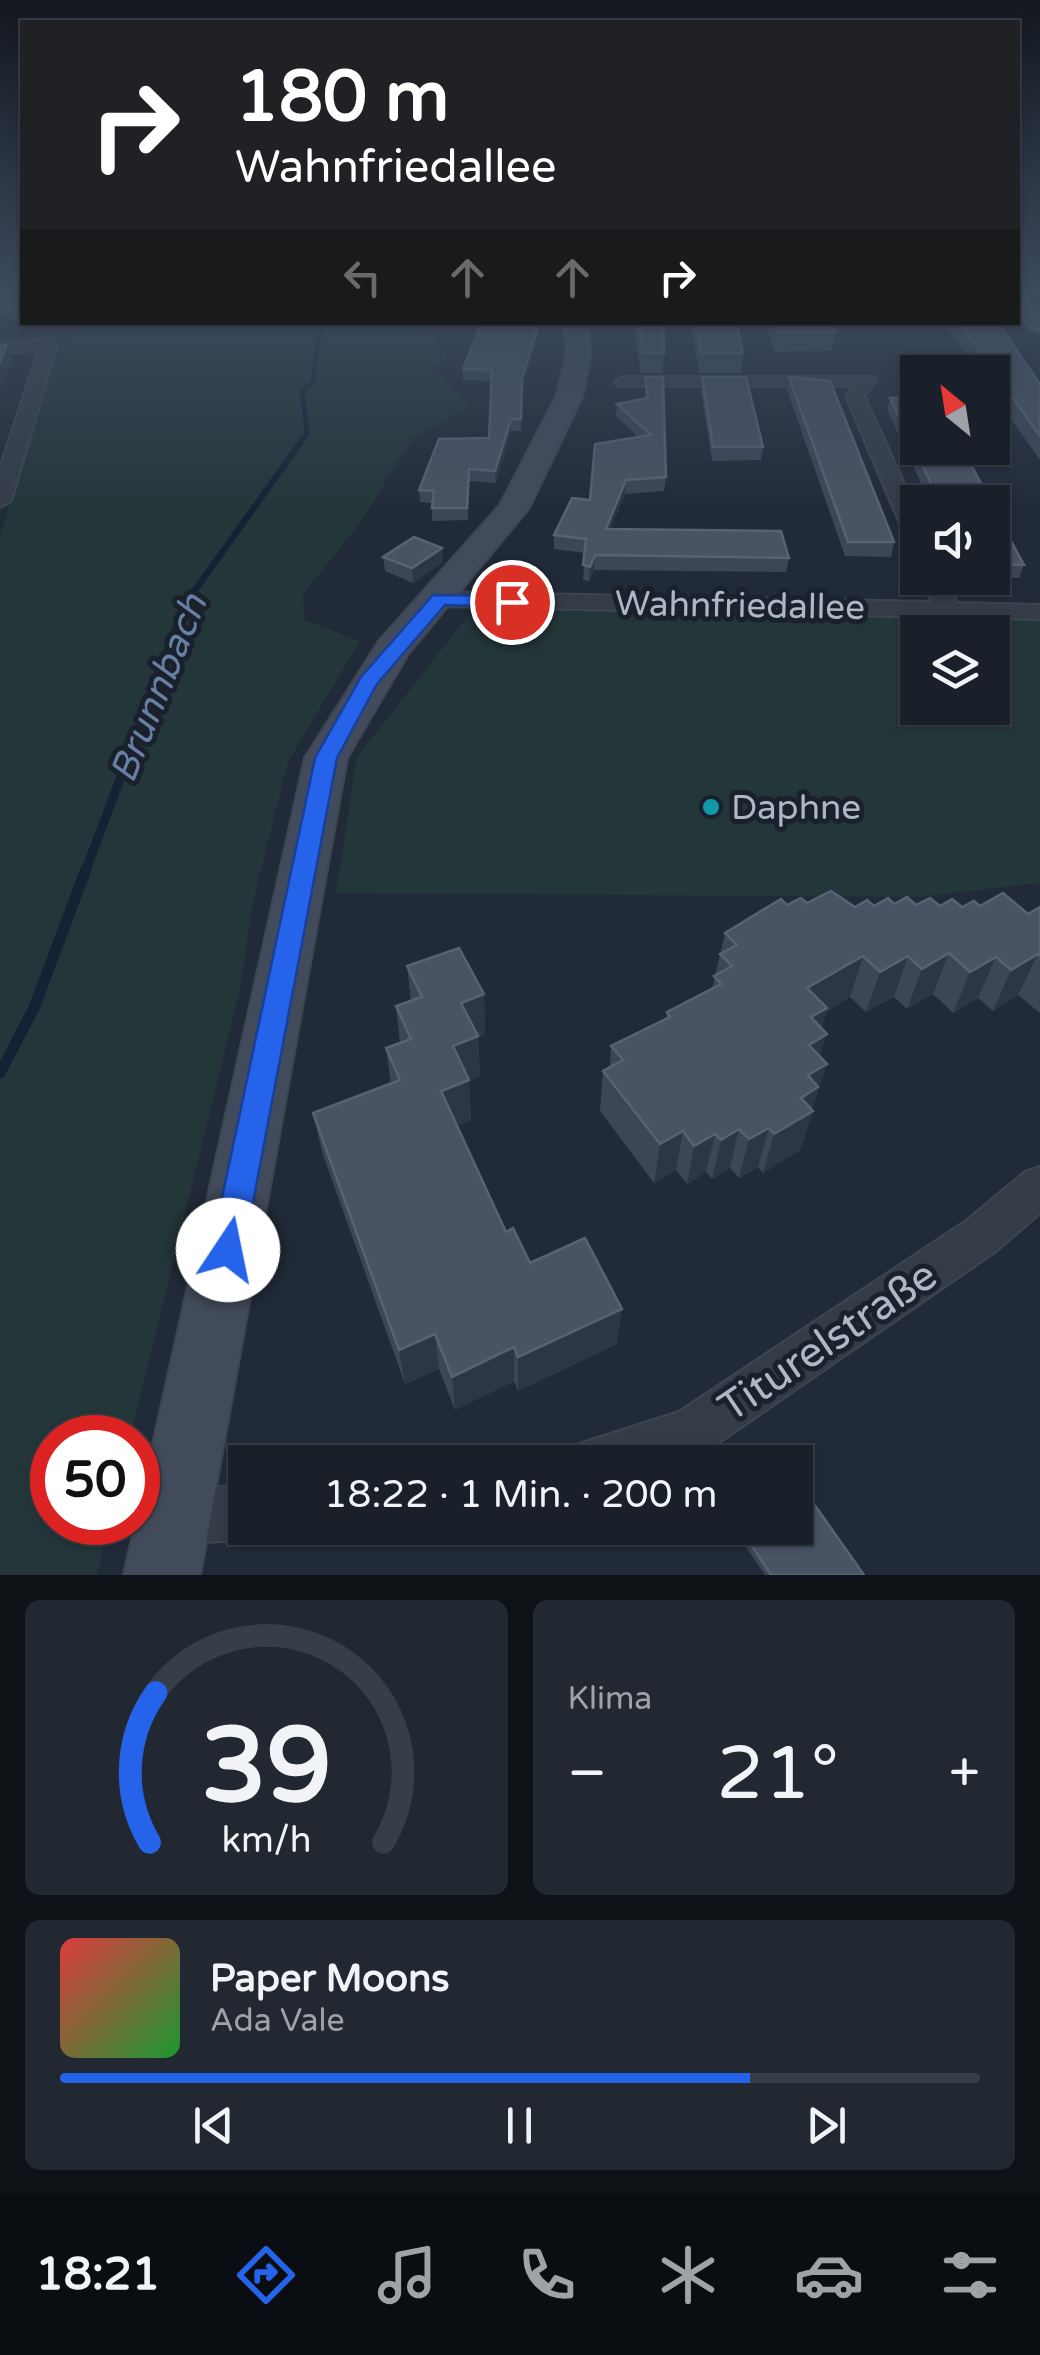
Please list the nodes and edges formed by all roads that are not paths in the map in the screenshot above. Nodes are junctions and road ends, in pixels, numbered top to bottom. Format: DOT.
graph roads {
  1 [pos="42,366"];
  2 [pos="576,366"];
  3 [pos="624,382"];
  4 [pos="900,499"];
  5 [pos="0,501"];
  6 [pos="941,595"];
  7 [pos="440,599"];
  8 [pos="947,608"];
  9 [pos="1040,612"];
  10 [pos="1040,1186"];
  11 [pos="650,1445"];
  12 [pos="228,1519"];
  13 [pos="168,1545"];
  1 -- 5 [label="street"];
  2 -- 7 [label="main road"];
  3 -- 4 [label="street"];
  6 -- 8 [label="street"];
  7 -- 8 [label="street, Wahnfriedallee"];
  7 -- 13 [label="main road"];
  8 -- 9 [label="street, Wahnfriedallee"];
  10 -- 11 [label="street, Titurelstraße"];
  12 -- 13 [label="street"];
}
